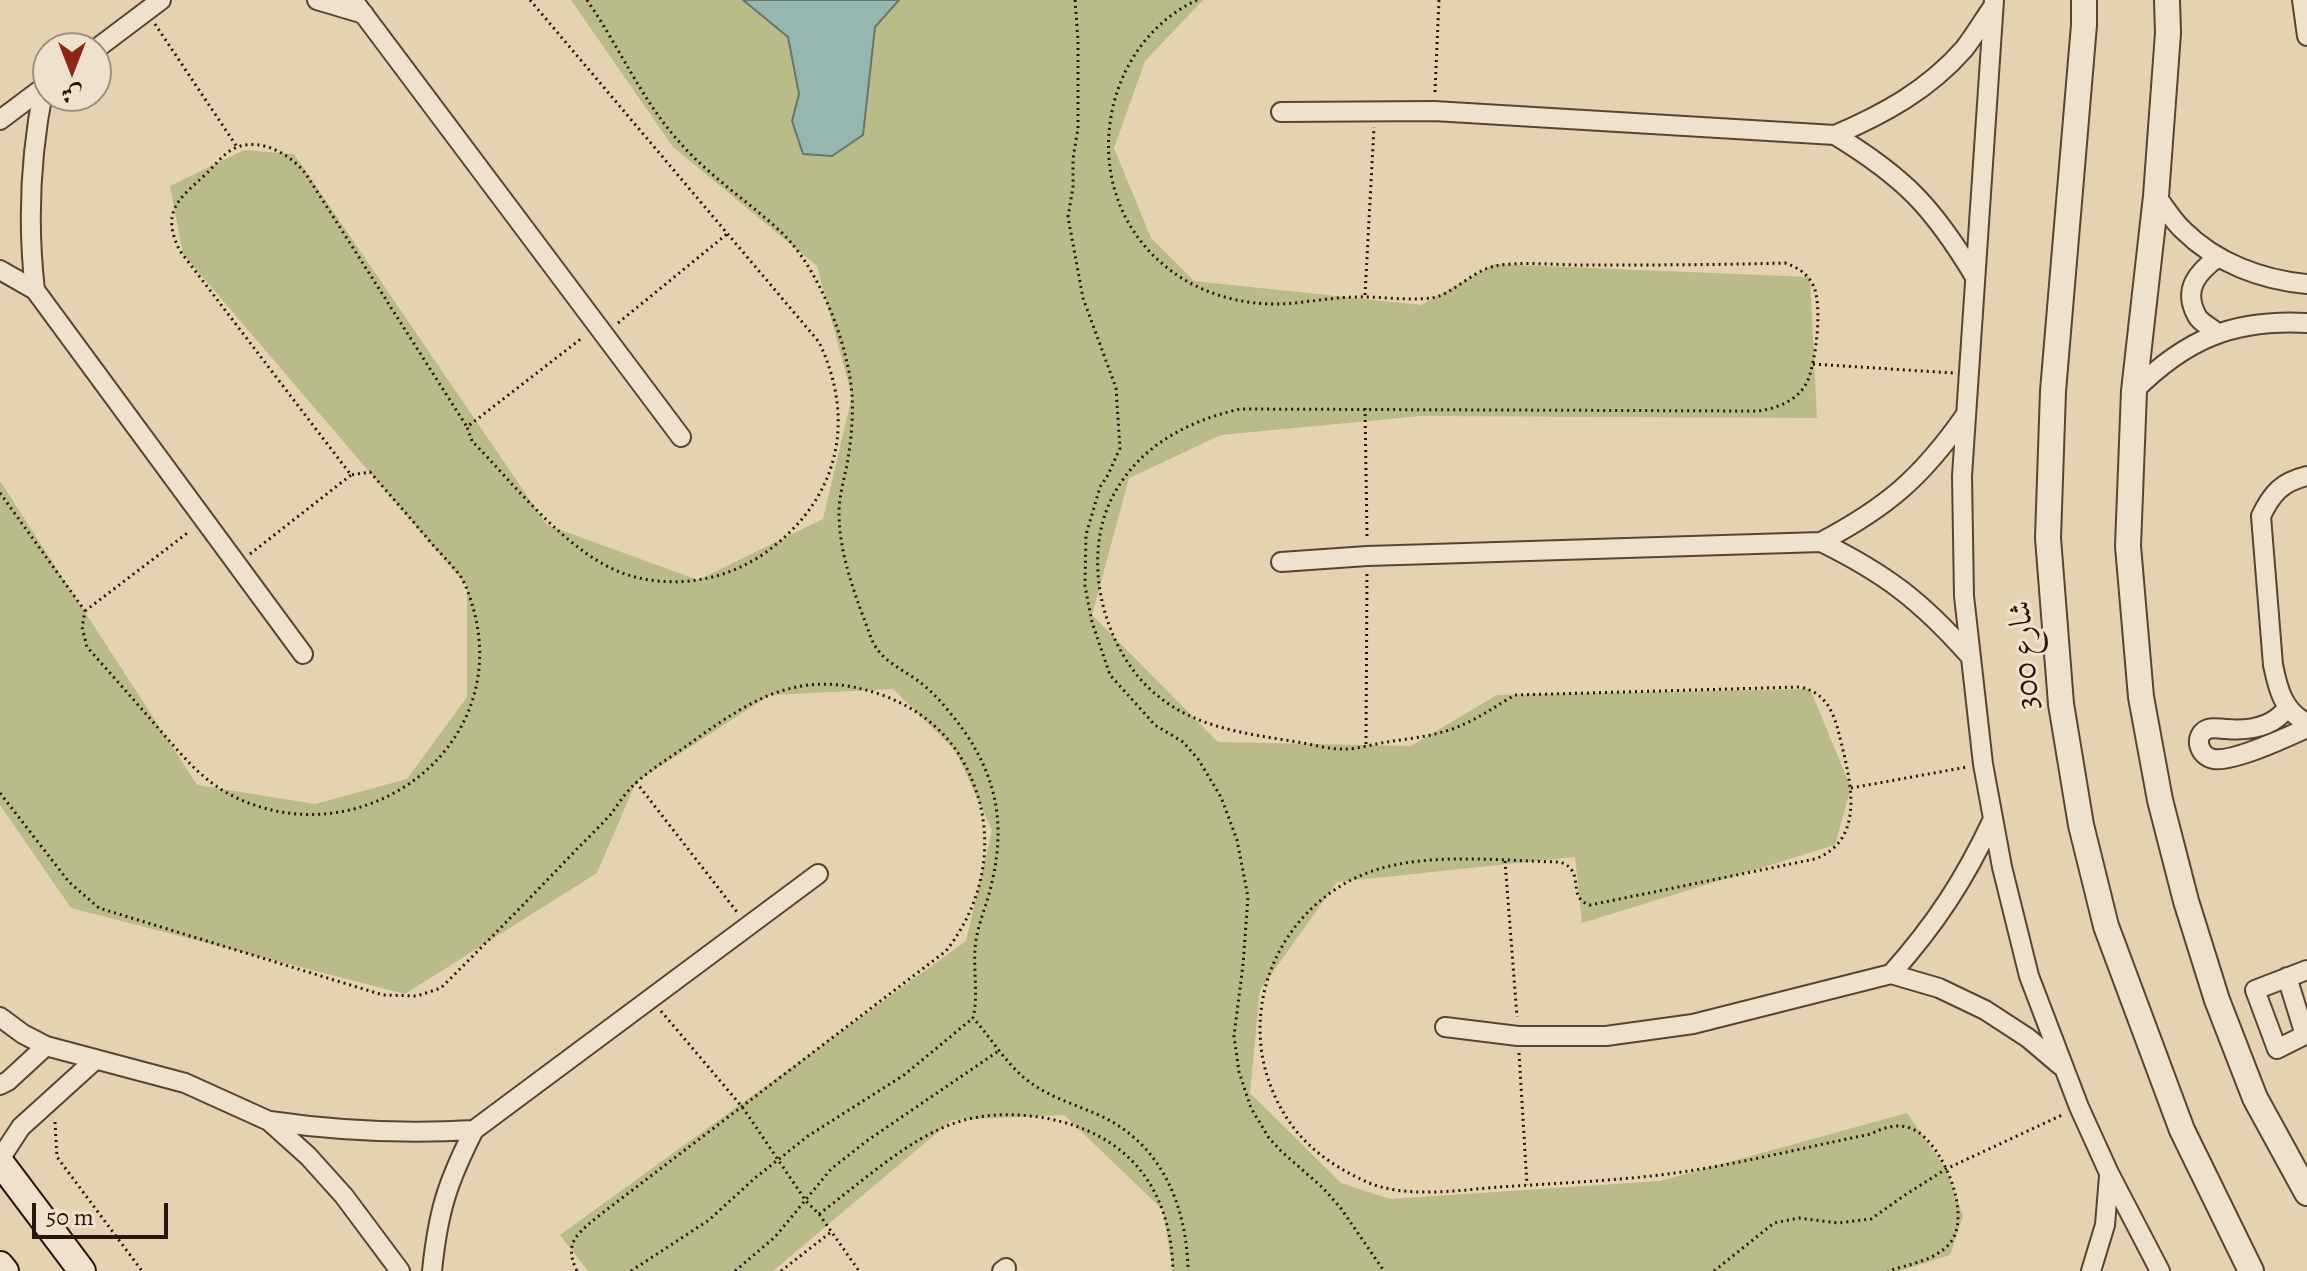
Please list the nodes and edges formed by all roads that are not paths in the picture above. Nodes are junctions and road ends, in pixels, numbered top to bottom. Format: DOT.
graph roads {
  1 [pos="317,0"];
  2 [pos="2084,0"];
  3 [pos="2167,0"];
  4 [pos="2302,0"];
  5 [pos="1994,3"];
  6 [pos="154,6"];
  7 [pos="358,7"];
  8 [pos="2307,36"];
  9 [pos="112,37"];
  10 [pos="32,96"];
  11 [pos="41,112"];
  12 [pos="1281,112"];
  13 [pos="0,120"];
  14 [pos="1835,135"];
  15 [pos="2156,196"];
  16 [pos="2218,257"];
  17 [pos="0,270"];
  18 [pos="1975,277"];
  19 [pos="2307,284"];
  20 [pos="35,290"];
  21 [pos="2307,323"];
  22 [pos="2216,332"];
  23 [pos="2134,391"];
  24 [pos="1965,415"];
  25 [pos="681,437"];
  26 [pos="2307,476"];
  27 [pos="1821,542"];
  28 [pos="1281,562"];
  29 [pos="303,654"];
  30 [pos="1969,655"];
  31 [pos="2287,708"];
  32 [pos="2307,726"];
  33 [pos="2242,730"];
  34 [pos="2251,750"];
  35 [pos="1993,819"];
  36 [pos="818,874"];
  37 [pos="2307,970"];
  38 [pos="1891,974"];
  39 [pos="2287,977"];
  40 [pos="0,1017"];
  41 [pos="1445,1027"];
  42 [pos="2306,1034"];
  43 [pos="46,1046"];
  44 [pos="95,1060"];
  45 [pos="2066,1071"];
  46 [pos="0,1085"];
  47 [pos="269,1121"];
  48 [pos="474,1130"];
  49 [pos="0,1161"];
  50 [pos="2109,1173"];
  51 [pos="2307,1193"];
  52 [pos="0,1265"];
  53 [pos="5,1271"];
  54 [pos="82,1271"];
  55 [pos="400,1271"];
  56 [pos="432,1271"];
  57 [pos="2091,1271"];
  58 [pos="2160,1271"];
  59 [pos="2251,1271"];
  1 -- 7 [label="street"];
  2 -- 59 [label="street, شارع 300"];
  3 -- 15 [label="street"];
  4 -- 8 [label="street"];
  5 -- 14 [label="street"];
  5 -- 18 [label="street"];
  6 -- 9 [label="street"];
  7 -- 25 [label="street"];
  10 -- 13 [label="street"];
  11 -- 20 [label="street"];
  12 -- 14 [label="street"];
  14 -- 18 [label="street"];
  15 -- 16 [label="street"];
  15 -- 23 [label="street"];
  16 -- 19 [label="street"];
  16 -- 22 [label="street"];
  17 -- 20 [label="street"];
  18 -- 24 [label="street"];
  20 -- 29 [label="street"];
  21 -- 22 [label="street"];
  22 -- 23 [label="street"];
  23 -- 51 [label="street"];
  24 -- 27 [label="street"];
  24 -- 30 [label="street"];
  26 -- 31 [label="street"];
  27 -- 28 [label="street"];
  27 -- 30 [label="street"];
  30 -- 35 [label="street"];
  31 -- 32 [label="street"];
  31 -- 33 [label="street"];
  32 -- 34 [label="street"];
  33 -- 34 [label="street"];
  33 -- 34 [label="street"];
  35 -- 38 [label="street"];
  35 -- 45 [label="street"];
  36 -- 48 [label="street"];
  37 -- 39 [label="street"];
  38 -- 41 [label="street"];
  38 -- 45 [label="street"];
  39 -- 42 [label="street"];
  39 -- 42 [label="street"];
  40 -- 43 [label="street"];
  43 -- 44 [label="street"];
  43 -- 46 [label="street"];
  44 -- 47 [label="street"];
  44 -- 49 [label="street"];
  45 -- 50 [label="street"];
  47 -- 48 [label="street"];
  47 -- 55 [label="street"];
  48 -- 56 [label="street"];
  49 -- 54 [label="main road"];
  50 -- 57 [label="street"];
  50 -- 58 [label="street"];
  52 -- 53 [label="main road"];
}
